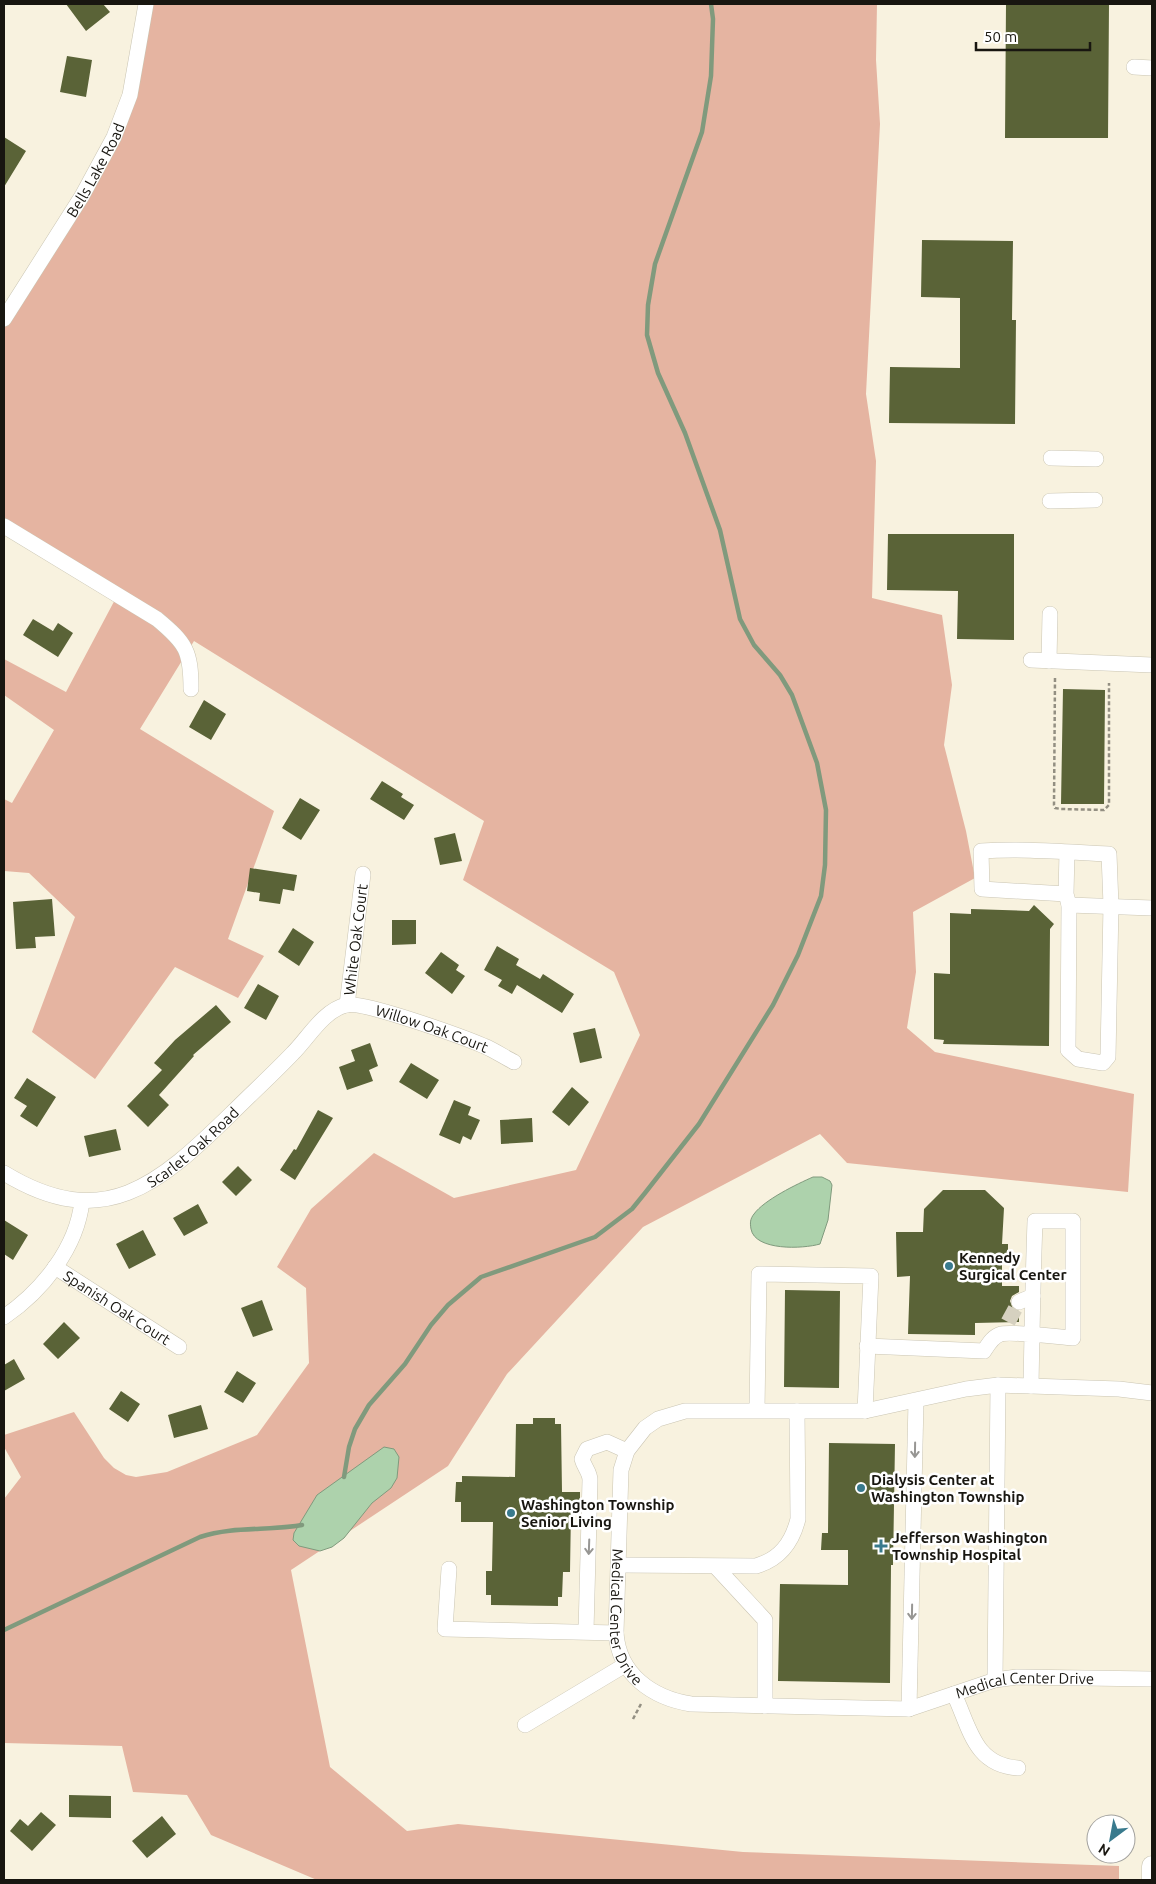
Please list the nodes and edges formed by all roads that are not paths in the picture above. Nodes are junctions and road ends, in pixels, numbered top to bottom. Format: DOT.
graph roads {
  1 [pos="146,4"];
  2 [pos="1134,66"];
  3 [pos="1152,68"];
  4 [pos="4,318"];
  5 [pos="1051,458"];
  6 [pos="1096,459"];
  7 [pos="1095,500"];
  8 [pos="1050,501"];
  9 [pos="4,526"];
  10 [pos="1050,614"];
  11 [pos="1031,660"];
  12 [pos="1049,661"];
  13 [pos="1152,665"];
  14 [pos="191,689"];
  15 [pos="1067,852"];
  16 [pos="363,874"];
  17 [pos="1068,899"];
  18 [pos="1111,905"];
  19 [pos="1152,908"];
  20 [pos="347,1005"];
  21 [pos="514,1062"];
  22 [pos="4,1173"];
  23 [pos="82,1202"];
  24 [pos="55,1266"];
  25 [pos="4,1317"];
  26 [pos="1032,1336"];
  27 [pos="867,1346"];
  28 [pos="179,1347"];
  29 [pos="998,1385"];
  30 [pos="1031,1386"];
  31 [pos="1152,1393"];
  32 [pos="916,1401"];
  33 [pos="757,1410"];
  34 [pos="797,1411"];
  35 [pos="865,1411"];
  36 [pos="627,1451"];
  37 [pos="618,1565"];
  38 [pos="716,1567"];
  39 [pos="449,1569"];
  40 [pos="586,1631"];
  41 [pos="616,1633"];
  42 [pos="625,1665"];
  43 [pos="1152,1679"];
  44 [pos="996,1680"];
  45 [pos="954,1694"];
  46 [pos="765,1706"];
  47 [pos="909,1709"];
  48 [pos="524,1725"];
  49 [pos="1018,1768"];
  50 [pos="1152,1866"];
  51 [pos="1152,1880"];
  1 -- 4 [label="street, Bells Lake Road"];
  2 -- 3 [label="street"];
  5 -- 6 [label="street"];
  7 -- 8 [label="street"];
  9 -- 14 [label="street"];
  10 -- 12 [label="street"];
  11 -- 12 [label="street"];
  12 -- 13 [label="street"];
  15 -- 17 [label="street"];
  15 -- 17 [label="street"];
  15 -- 18 [label="street"];
  16 -- 20 [label="street, White Oak Court"];
  17 -- 18 [label="street"];
  17 -- 18 [label="street"];
  18 -- 19 [label="street"];
  20 -- 21 [label="street, Willow Oak Court"];
  20 -- 23 [label="street, Scarlet Oak Road"];
  22 -- 23 [label="street, Scarlet Oak Road"];
  23 -- 24 [label="street"];
  24 -- 25 [label="street"];
  24 -- 28 [label="street, Spanish Oak Court"];
  26 -- 26 [label="street"];
  26 -- 27 [label="street"];
  26 -- 30 [label="street"];
  27 -- 33 [label="street"];
  27 -- 35 [label="street"];
  29 -- 30 [label="street, Medical Center Drive"];
  29 -- 32 [label="street, Medical Center Drive"];
  29 -- 44 [label="street"];
  30 -- 31 [label="street, Medical Center Drive"];
  32 -- 35 [label="street, Medical Center Drive"];
  32 -- 47 [label="street, one-way"];
  33 -- 34 [label="street, Medical Center Drive"];
  33 -- 36 [label="street, Medical Center Drive"];
  34 -- 35 [label="street, Medical Center Drive"];
  34 -- 38 [label="street"];
  36 -- 37 [label="street, Medical Center Drive"];
  36 -- 40 [label="street, one-way"];
  37 -- 38 [label="street"];
  37 -- 41 [label="street, Medical Center Drive"];
  38 -- 46 [label="street"];
  39 -- 40 [label="street"];
  40 -- 41 [label="street"];
  41 -- 42 [label="street, Medical Center Drive"];
  42 -- 46 [label="street, Medical Center Drive"];
  42 -- 48 [label="street"];
  43 -- 44 [label="street, Medical Center Drive"];
  44 -- 45 [label="street, Medical Center Drive"];
  45 -- 47 [label="street, Medical Center Drive"];
  45 -- 49 [label="street"];
  46 -- 47 [label="street, Medical Center Drive"];
  50 -- 51 [label="main road"];
}
